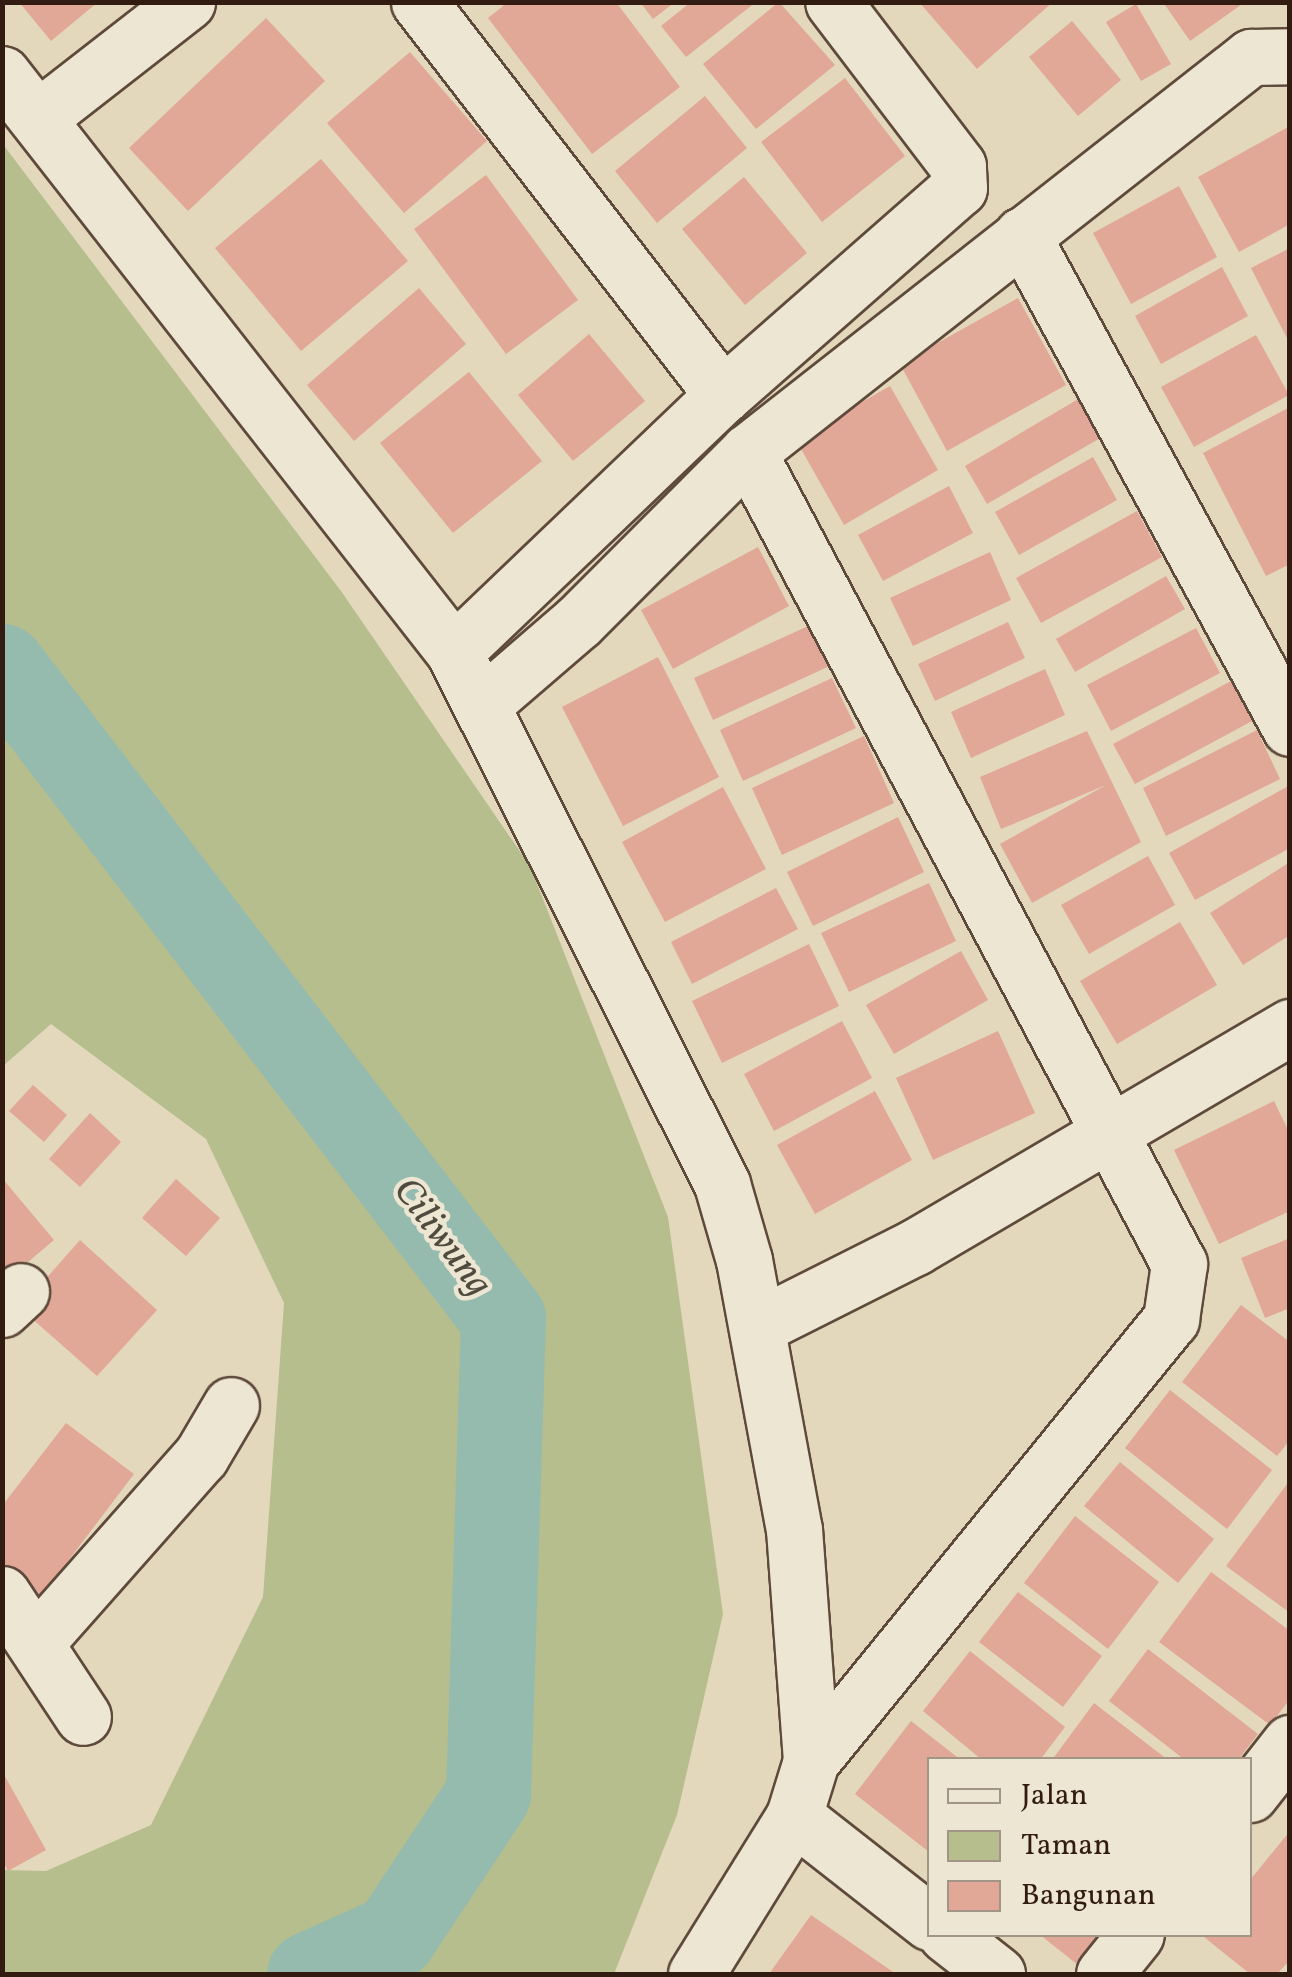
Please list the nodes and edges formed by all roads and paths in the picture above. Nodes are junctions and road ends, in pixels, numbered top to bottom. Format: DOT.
graph roads {
  1 [pos="187,2"];
  2 [pos="419,2"];
  3 [pos="833,2"];
  4 [pos="1290,56"];
  5 [pos="2,74"];
  6 [pos="38,118"];
  7 [pos="1022,235"];
  8 [pos="723,395"];
  9 [pos="748,452"];
  10 [pos="454,652"];
  11 [pos="484,703"];
  12 [pos="1290,728"];
  13 [pos="1290,1027"];
  14 [pos="1106,1135"];
  15 [pos="758,1326"];
  16 [pos="231,1404"];
  17 [pos="2,1594"];
  18 [pos="38,1640"];
  19 [pos="84,1716"];
  20 [pos="811,1760"];
  21 [pos="794,1816"];
  22 [pos="927,1920"];
  23 [pos="950,1937"];
  24 [pos="1134,1937"];
  25 [pos="696,1974"];
  26 [pos="997,1974"];
  27 [pos="1104,1974"];
  1 -- 6 [label="street"];
  2 -- 8 [label="street"];
  3 -- 8 [label="street"];
  4 -- 7 [label="street"];
  5 -- 6 [label="street"];
  6 -- 10 [label="street"];
  7 -- 9 [label="street"];
  7 -- 12 [label="street"];
  8 -- 10 [label="street"];
  9 -- 11 [label="street"];
  9 -- 14 [label="street"];
  10 -- 11 [label="street"];
  11 -- 15 [label="street"];
  13 -- 14 [label="street"];
  14 -- 15 [label="street"];
  14 -- 20 [label="street"];
  15 -- 20 [label="street"];
  16 -- 18 [label="street"];
  17 -- 18 [label="street"];
  18 -- 19 [label="street"];
  20 -- 21 [label="street"];
  21 -- 22 [label="street"];
  21 -- 25 [label="street"];
  23 -- 26 [label="street"];
  24 -- 27 [label="street"];
}
